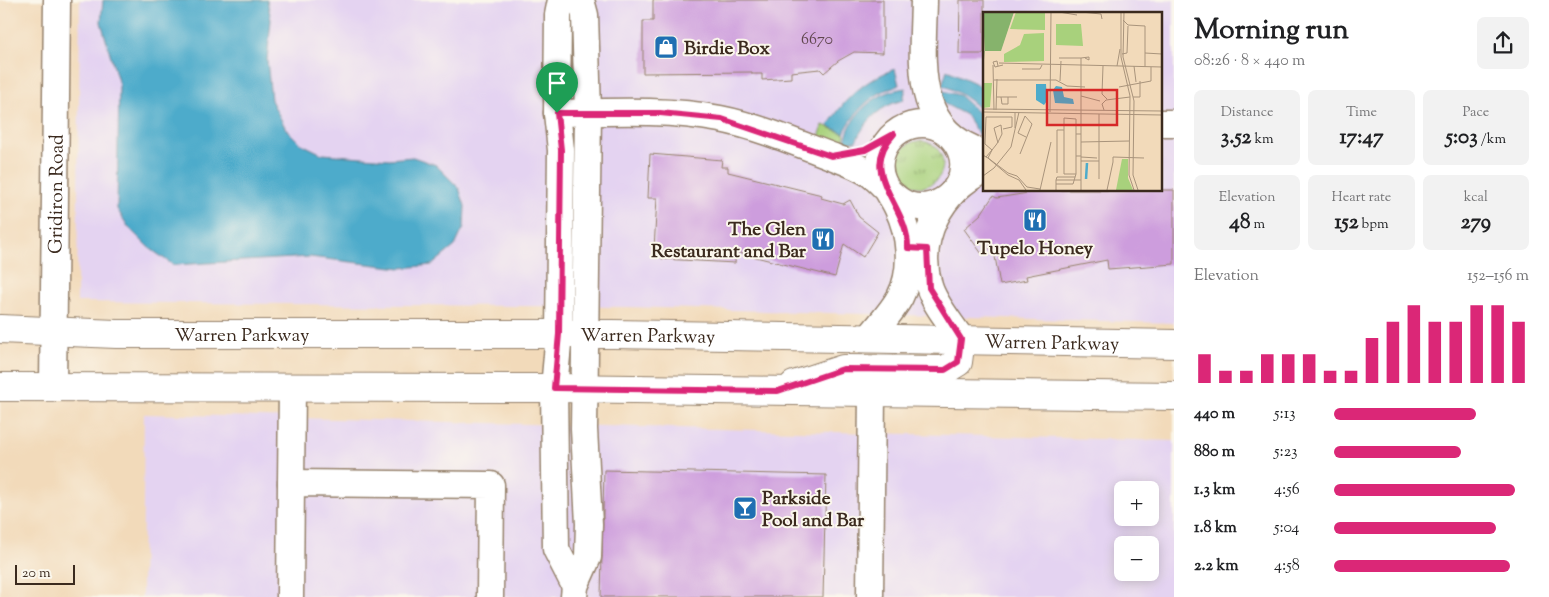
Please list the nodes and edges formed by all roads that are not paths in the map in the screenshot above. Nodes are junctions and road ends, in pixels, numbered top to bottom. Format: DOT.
graph roads {
  1 [pos="58,0"];
  2 [pos="560,0"];
  3 [pos="581,0"];
  4 [pos="924,0"];
  5 [pos="923,81"];
  6 [pos="588,112"];
  7 [pos="557,113"];
  8 [pos="894,134"];
  9 [pos="950,135"];
  10 [pos="983,153"];
  11 [pos="831,156"];
  12 [pos="983,171"];
  13 [pos="888,192"];
  14 [pos="954,192"];
  15 [pos="917,248"];
  16 [pos="0,329"];
  17 [pos="54,330"];
  18 [pos="559,334"];
  19 [pos="586,334"];
  20 [pos="869,338"];
  21 [pos="961,339"];
  22 [pos="1174,344"];
  23 [pos="0,387"];
  24 [pos="53,388"];
  25 [pos="292,388"];
  26 [pos="554,388"];
  27 [pos="584,389"];
  28 [pos="778,391"];
  29 [pos="872,392"];
  30 [pos="1174,396"];
  31 [pos="291,483"];
  32 [pos="574,592"];
  33 [pos="290,597"];
  34 [pos="490,597"];
  35 [pos="870,597"];
  1 -- 17 [label="street, Gridiron Road"];
  2 -- 7 [label="street"];
  3 -- 6 [label="street"];
  4 -- 5 [label="street"];
  5 -- 8 [label="street"];
  5 -- 9 [label="street"];
  6 -- 7 [label="street"];
  6 -- 11 [label="street"];
  6 -- 19 [label="street"];
  7 -- 18 [label="street"];
  8 -- 9 [label="street"];
  8 -- 11 [label="street"];
  8 -- 13 [label="street"];
  9 -- 10 [label="street"];
  9 -- 14 [label="street"];
  11 -- 13 [label="street"];
  12 -- 14 [label="street"];
  13 -- 14 [label="street"];
  13 -- 15 [label="street"];
  14 -- 15 [label="street"];
  15 -- 20 [label="street"];
  15 -- 21 [label="street"];
  16 -- 17 [label="main road, Warren Parkway"];
  17 -- 18 [label="main road, Warren Parkway"];
  17 -- 24 [label="street, Gridiron Road"];
  18 -- 19 [label="main road, Warren Parkway"];
  18 -- 26 [label="street"];
  19 -- 20 [label="main road, Warren Parkway"];
  19 -- 27 [label="street"];
  20 -- 21 [label="main road, Warren Parkway"];
  21 -- 22 [label="main road, Warren Parkway"];
  21 -- 28 [label="main road"];
  23 -- 24 [label="main road"];
  24 -- 25 [label="main road"];
  25 -- 26 [label="main road"];
  25 -- 31 [label="street"];
  26 -- 27 [label="main road"];
  26 -- 32 [label="street"];
  27 -- 28 [label="main road"];
  27 -- 32 [label="street"];
  28 -- 29 [label="main road"];
  29 -- 30 [label="main road"];
  29 -- 35 [label="street"];
  31 -- 33 [label="street"];
  31 -- 34 [label="street"];
}
